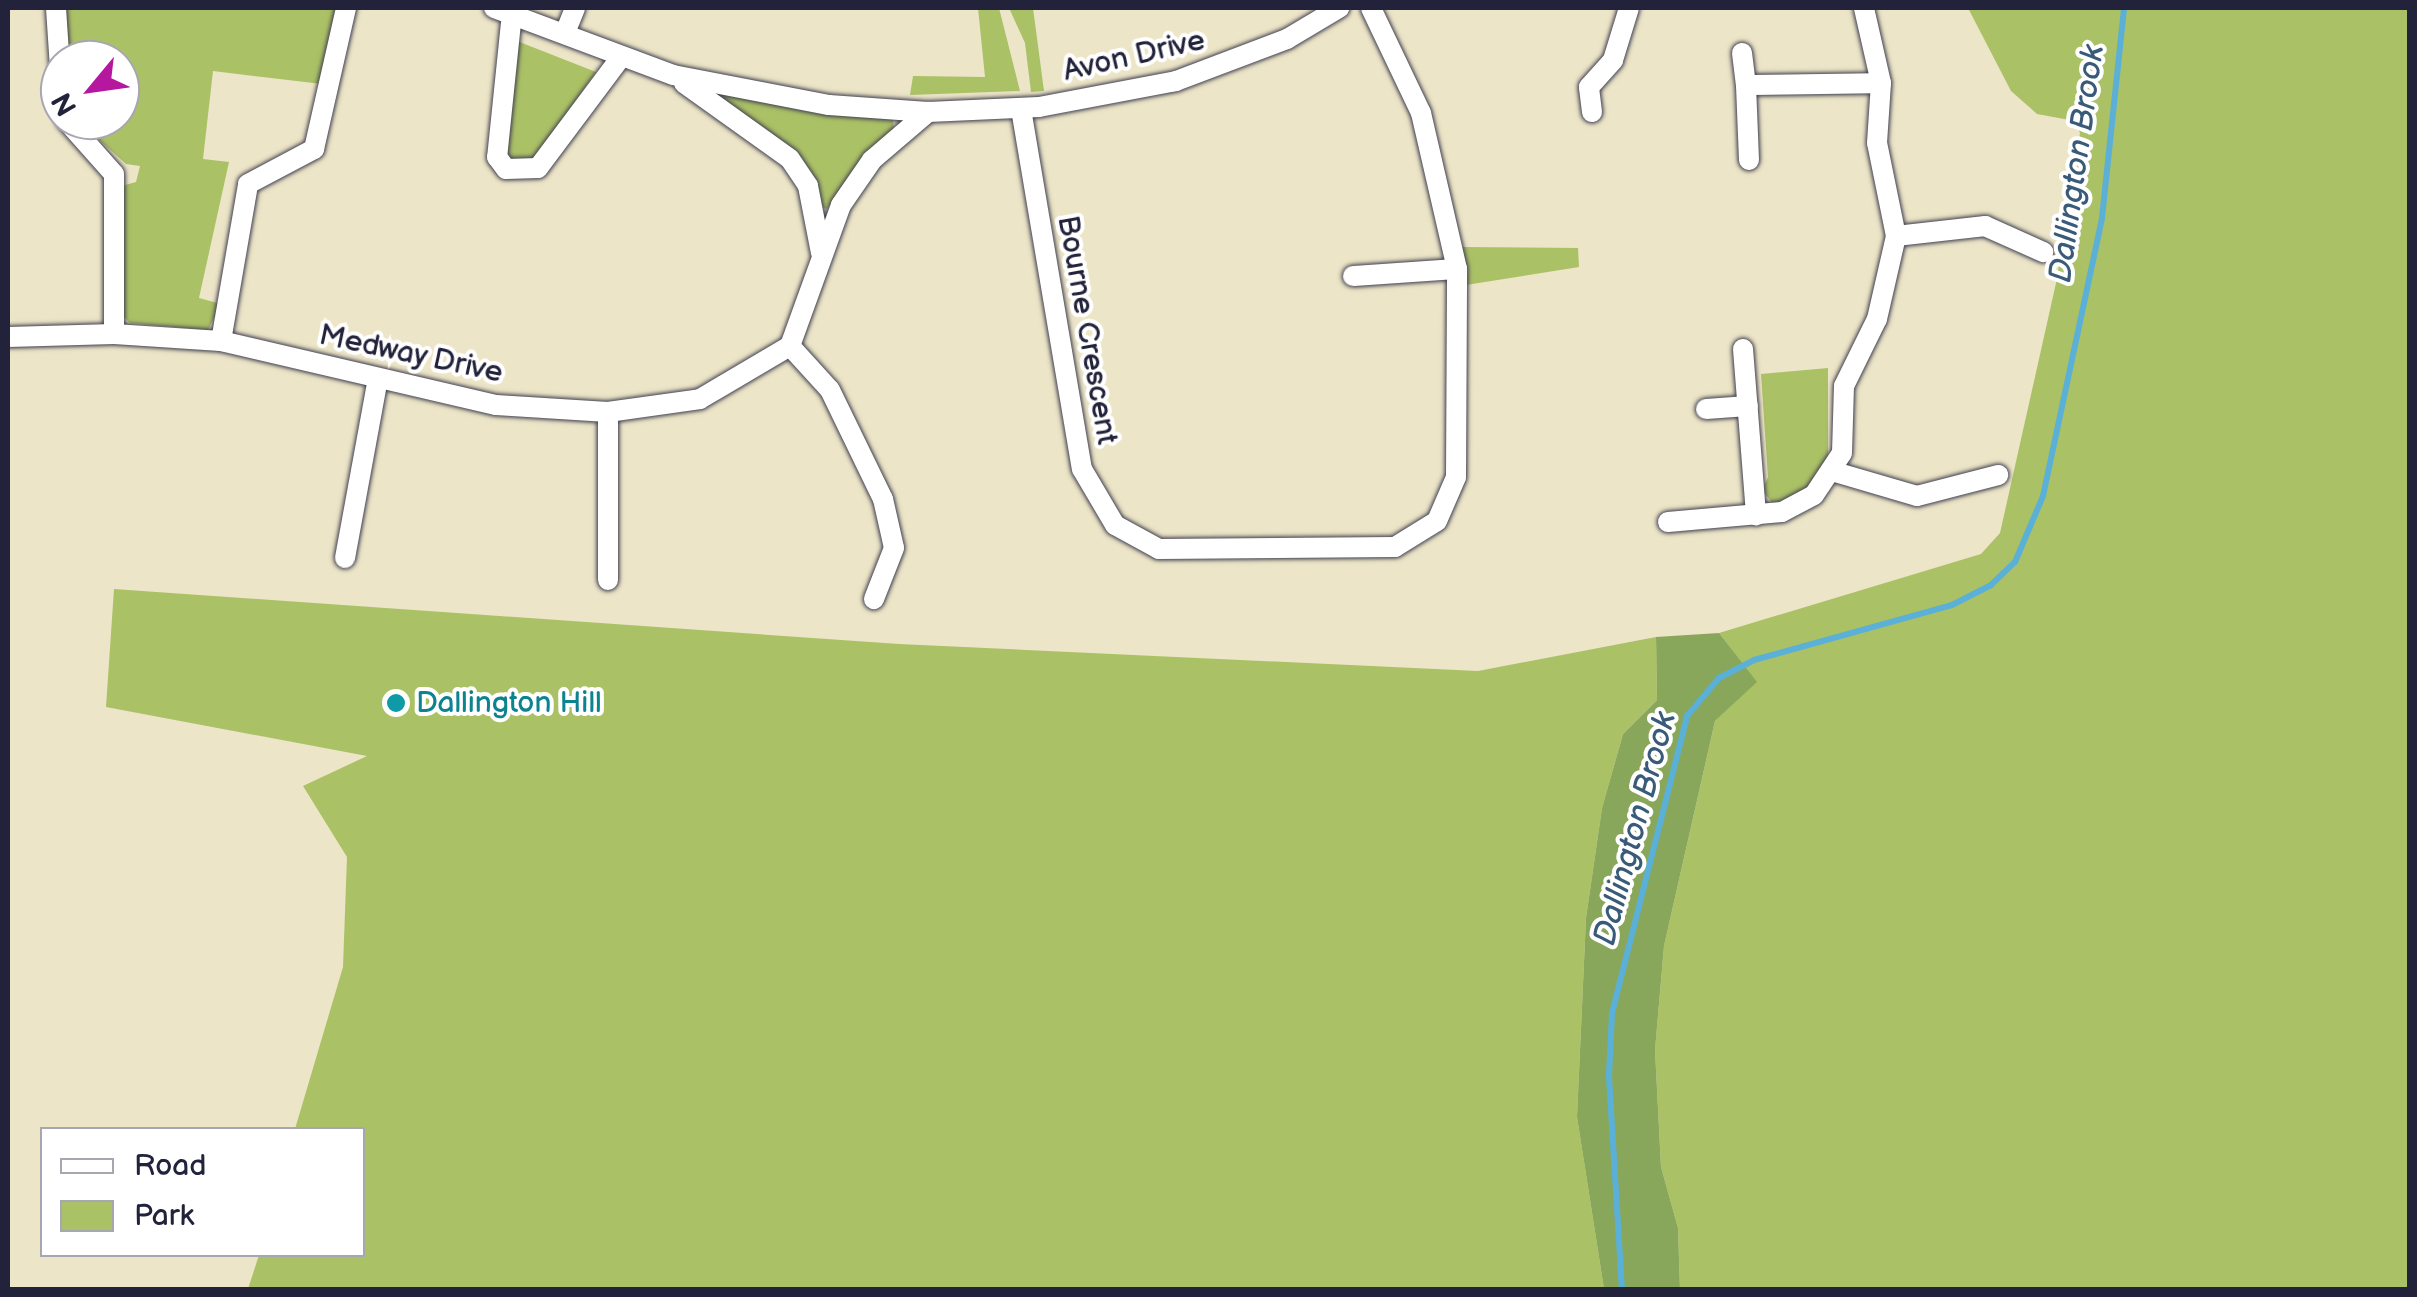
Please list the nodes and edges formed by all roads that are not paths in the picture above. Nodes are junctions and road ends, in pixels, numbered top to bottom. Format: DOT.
graph roads {
  1 [pos="56,8"];
  2 [pos="346,8"];
  3 [pos="575,8"];
  4 [pos="1339,8"];
  5 [pos="1371,8"];
  6 [pos="1630,8"];
  7 [pos="1864,8"];
  8 [pos="503,10"];
  9 [pos="566,33"];
  10 [pos="58,40"];
  11 [pos="1742,53"];
  12 [pos="622,57"];
  13 [pos="674,76"];
  14 [pos="1881,83"];
  15 [pos="1746,85"];
  16 [pos="1021,108"];
  17 [pos="928,112"];
  18 [pos="1592,112"];
  19 [pos="84,140"];
  20 [pos="1749,160"];
  21 [pos="1896,236"];
  22 [pos="2043,252"];
  23 [pos="822,255"];
  24 [pos="1458,269"];
  25 [pos="1353,276"];
  26 [pos="114,334"];
  27 [pos="8,337"];
  28 [pos="221,342"];
  29 [pos="790,346"];
  30 [pos="1744,349"];
  31 [pos="378,380"];
  32 [pos="1748,406"];
  33 [pos="1706,409"];
  34 [pos="608,412"];
  35 [pos="1836,472"];
  36 [pos="1998,476"];
  37 [pos="1756,515"];
  38 [pos="1668,522"];
  39 [pos="346,558"];
  40 [pos="608,580"];
  41 [pos="874,599"];
  1 -- 10 [label="street"];
  2 -- 28 [label="street"];
  3 -- 9 [label="street"];
  4 -- 16 [label="street, Avon Drive"];
  5 -- 24 [label="street, Bourne Crescent"];
  6 -- 18 [label="street"];
  7 -- 14 [label="street"];
  8 -- 9 [label="street, Avon Drive"];
  8 -- 12 [label="street"];
  9 -- 12 [label="street, Avon Drive"];
  11 -- 15 [label="street"];
  12 -- 13 [label="street, Avon Drive"];
  13 -- 17 [label="street, Avon Drive"];
  13 -- 23 [label="street, Avon Drive"];
  14 -- 15 [label="street"];
  14 -- 21 [label="street"];
  15 -- 20 [label="street"];
  16 -- 17 [label="street, Avon Drive"];
  16 -- 24 [label="street, Bourne Crescent"];
  17 -- 23 [label="street"];
  19 -- 26 [label="street"];
  21 -- 22 [label="street"];
  21 -- 35 [label="street"];
  23 -- 29 [label="street"];
  24 -- 25 [label="street"];
  26 -- 27 [label="street, Medway Drive"];
  26 -- 28 [label="street, Medway Drive"];
  28 -- 31 [label="street, Medway Drive"];
  29 -- 34 [label="street, Medway Drive"];
  29 -- 41 [label="street"];
  30 -- 32 [label="street"];
  31 -- 34 [label="street, Medway Drive"];
  31 -- 39 [label="street"];
  32 -- 33 [label="street"];
  32 -- 37 [label="street"];
  34 -- 40 [label="street"];
  35 -- 36 [label="street"];
  35 -- 37 [label="street"];
  37 -- 38 [label="street"];
}
